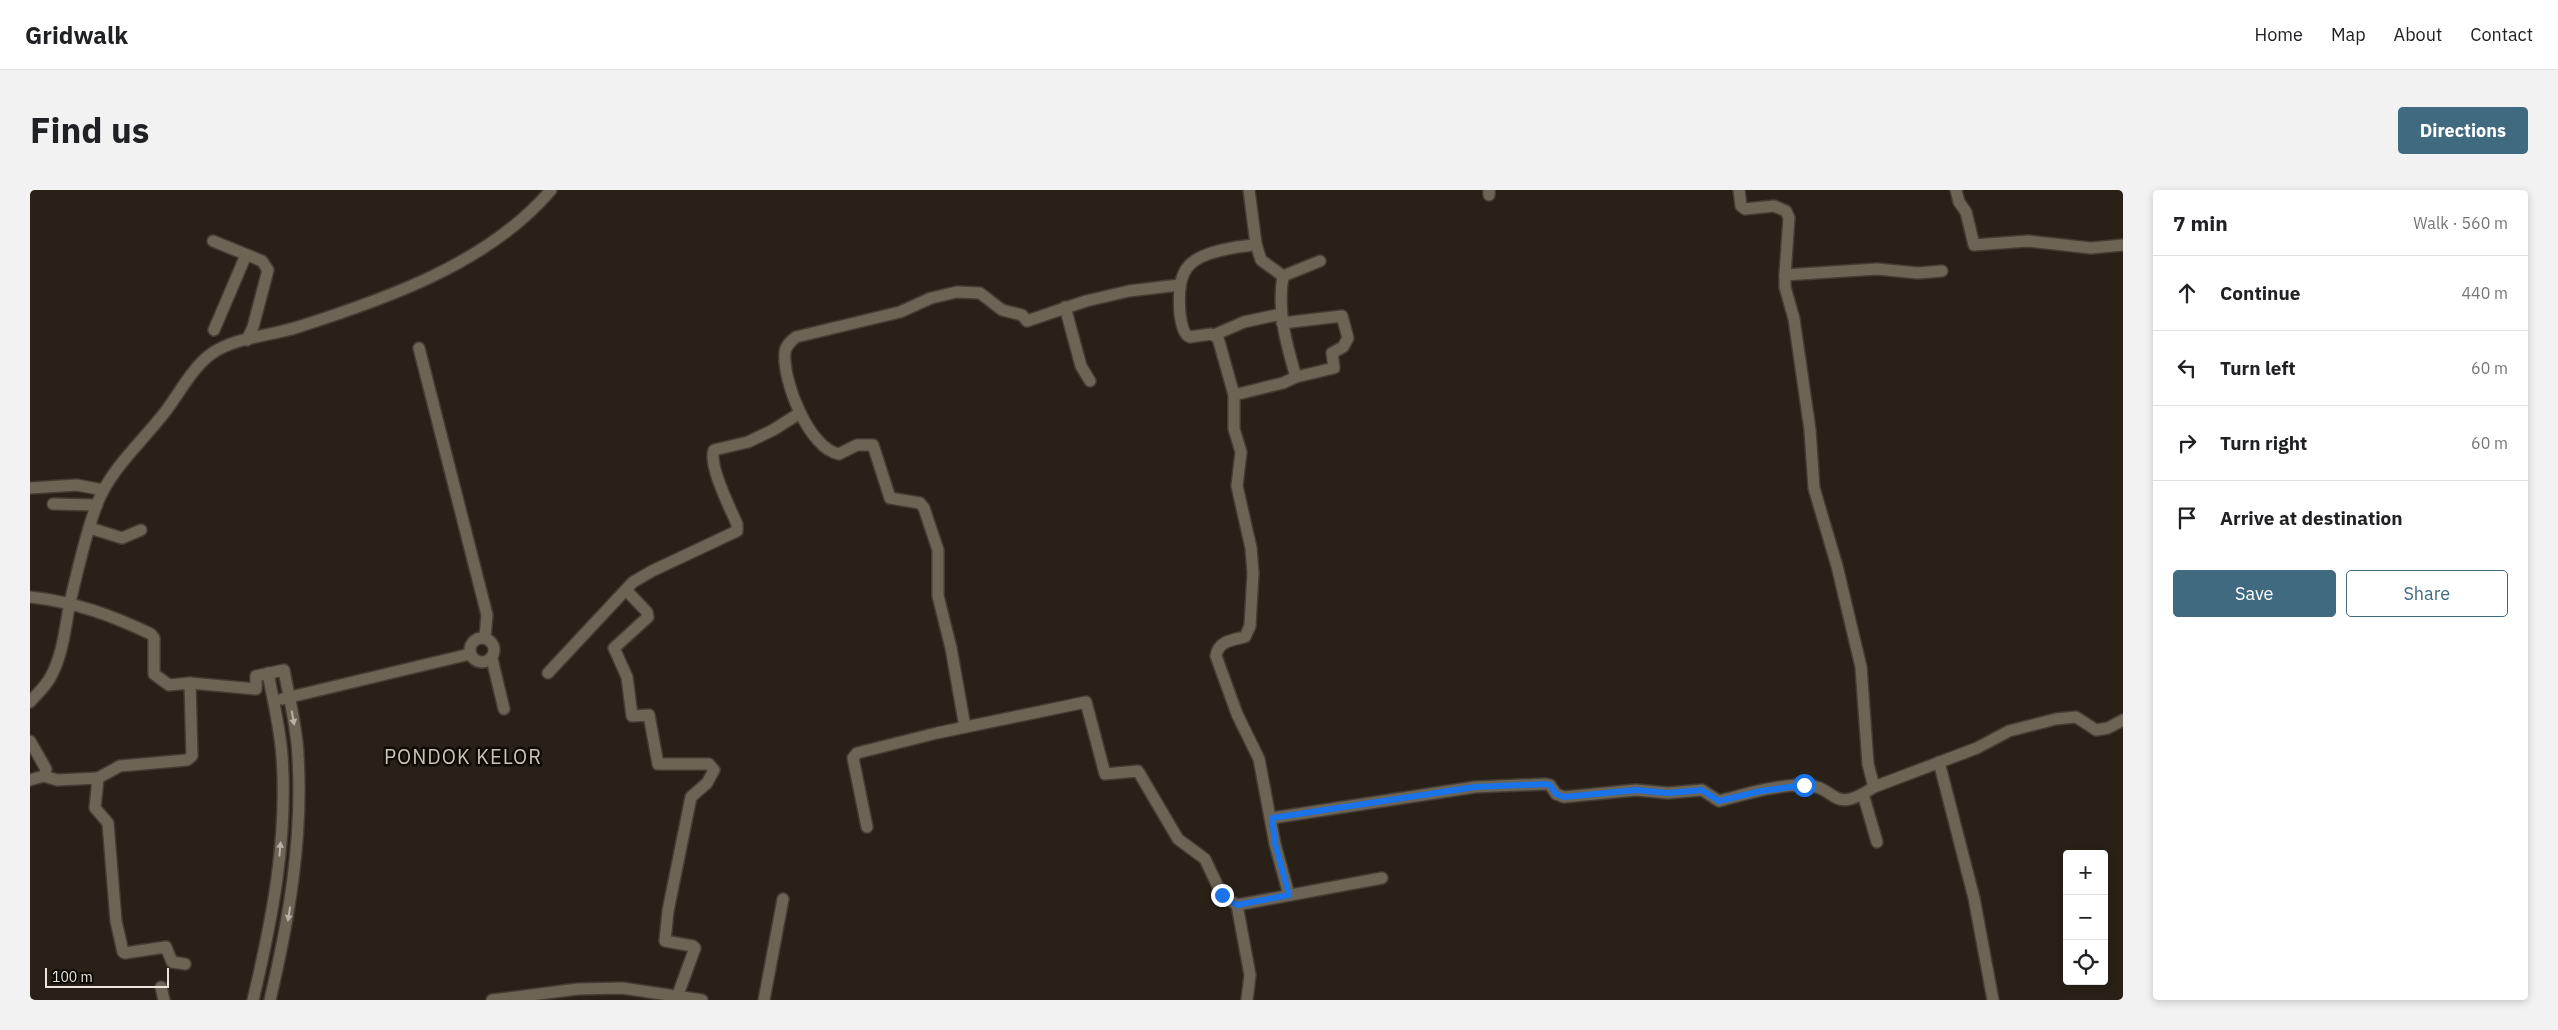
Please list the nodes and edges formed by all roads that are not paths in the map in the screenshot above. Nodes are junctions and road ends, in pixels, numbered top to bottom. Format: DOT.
graph roads {
  1 [pos="550,190"];
  2 [pos="1249,190"];
  3 [pos="1739,190"];
  4 [pos="1956,190"];
  5 [pos="213,241"];
  6 [pos="1256,244"];
  7 [pos="2123,245"];
  8 [pos="246,254"];
  9 [pos="1320,261"];
  10 [pos="1942,271"];
  11 [pos="1785,275"];
  12 [pos="1284,276"];
  13 [pos="1179,285"];
  14 [pos="1065,307"];
  15 [pos="1282,318"];
  16 [pos="214,330"];
  17 [pos="1214,335"];
  18 [pos="247,340"];
  19 [pos="419,348"];
  20 [pos="1296,377"];
  21 [pos="1090,381"];
  22 [pos="1234,394"];
  23 [pos="800,413"];
  24 [pos="30,488"];
  25 [pos="103,490"];
  26 [pos="53,504"];
  27 [pos="97,505"];
  28 [pos="90,528"];
  29 [pos="141,530"];
  30 [pos="626,590"];
  31 [pos="30,597"];
  32 [pos="70,603"];
  33 [pos="485,637"];
  34 [pos="470,654"];
  35 [pos="492,659"];
  36 [pos="268,673"];
  37 [pos="548,673"];
  38 [pos="190,683"];
  39 [pos="290,698"];
  40 [pos="273,700"];
  41 [pos="30,702"];
  42 [pos="504,709"];
  43 [pos="2123,720"];
  44 [pos="965,727"];
  45 [pos="30,741"];
  46 [pos="1939,762"];
  47 [pos="44,776"];
  48 [pos="98,778"];
  49 [pos="30,780"];
  50 [pos="1874,786"];
  51 [pos="1863,794"];
  52 [pos="1272,818"];
  53 [pos="867,827"];
  54 [pos="1877,842"];
  55 [pos="1382,878"];
  56 [pos="276,888"];
  57 [pos="293,890"];
  58 [pos="1289,895"];
  59 [pos="783,899"];
  60 [pos="1237,905"];
  61 [pos="185,964"];
  62 [pos="161,987"];
  63 [pos="678,998"];
  64 [pos="164,1000"];
  65 [pos="253,1000"];
  66 [pos="270,1000"];
  67 [pos="492,1000"];
  68 [pos="702,1000"];
  69 [pos="764,1000"];
  70 [pos="1247,1000"];
  71 [pos="1994,1000"];
  1 -- 18 [label="street"];
  2 -- 6 [label="street"];
  3 -- 11 [label="street"];
  4 -- 7 [label="street"];
  5 -- 8 [label="street"];
  6 -- 12 [label="street"];
  6 -- 13 [label="street"];
  8 -- 16 [label="street"];
  8 -- 18 [label="street"];
  9 -- 12 [label="street"];
  10 -- 11 [label="street"];
  11 -- 50 [label="street"];
  12 -- 15 [label="street"];
  13 -- 14 [label="street"];
  13 -- 17 [label="street"];
  14 -- 21 [label="street"];
  14 -- 23 [label="street"];
  15 -- 17 [label="street"];
  15 -- 20 [label="street"];
  15 -- 20 [label="street"];
  17 -- 22 [label="street"];
  18 -- 25 [label="street"];
  19 -- 33 [label="street"];
  20 -- 22 [label="street"];
  22 -- 52 [label="street"];
  23 -- 30 [label="street"];
  23 -- 44 [label="street"];
  24 -- 25 [label="street"];
  25 -- 27 [label="street"];
  26 -- 27 [label="street"];
  27 -- 28 [label="street"];
  28 -- 29 [label="street"];
  28 -- 32 [label="street"];
  30 -- 37 [label="street"];
  30 -- 63 [label="street"];
  31 -- 32 [label="street"];
  32 -- 38 [label="street"];
  32 -- 41 [label="street"];
  33 -- 34 [label="street"];
  33 -- 35 [label="street"];
  34 -- 35 [label="street"];
  34 -- 39 [label="street"];
  35 -- 42 [label="street"];
  36 -- 38 [label="street"];
  36 -- 39 [label="street"];
  36 -- 40 [label="street"];
  38 -- 48 [label="street"];
  39 -- 40 [label="street"];
  39 -- 57 [label="street, one-way"];
  56 -- 40 [label="street, one-way"];
  43 -- 46 [label="street"];
  44 -- 53 [label="street"];
  44 -- 60 [label="street"];
  45 -- 47 [label="street"];
  46 -- 50 [label="street"];
  46 -- 71 [label="street"];
  47 -- 48 [label="street"];
  47 -- 49 [label="street"];
  48 -- 61 [label="street"];
  50 -- 51 [label="street"];
  51 -- 52 [label="street"];
  51 -- 54 [label="street"];
  52 -- 58 [label="street"];
  55 -- 58 [label="street"];
  56 -- 57 [label="street"];
  56 -- 65 [label="street"];
  57 -- 66 [label="street, one-way"];
  58 -- 60 [label="street"];
  59 -- 69 [label="street"];
  60 -- 70 [label="street"];
  62 -- 64 [label="street"];
  63 -- 67 [label="street"];
  63 -- 68 [label="street"];
}
